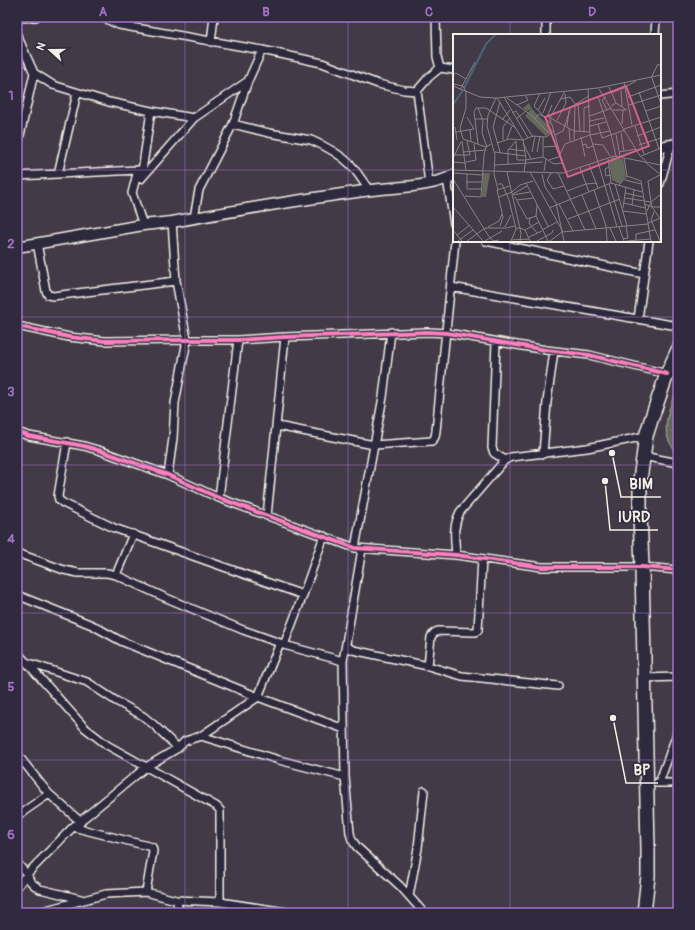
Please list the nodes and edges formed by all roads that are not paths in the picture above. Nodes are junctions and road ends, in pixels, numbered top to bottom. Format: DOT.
graph roads {
  1 [pos="36,17"];
  2 [pos="102,17"];
  3 [pos="214,17"];
  4 [pos="436,17"];
  5 [pos="546,17"];
  6 [pos="656,17"];
  7 [pos="19,20"];
  8 [pos="119,21"];
  9 [pos="546,34"];
  10 [pos="655,34"];
  11 [pos="17,35"];
  12 [pos="211,42"];
  13 [pos="262,50"];
  14 [pos="440,68"];
  15 [pos="453,70"];
  16 [pos="34,73"];
  17 [pos="248,81"];
  18 [pos="417,91"];
  19 [pos="77,93"];
  20 [pos="678,94"];
  21 [pos="661,96"];
  22 [pos="151,111"];
  23 [pos="194,118"];
  24 [pos="233,124"];
  25 [pos="674,144"];
  26 [pos="661,147"];
  27 [pos="17,162"];
  28 [pos="138,170"];
  29 [pos="58,174"];
  30 [pos="17,176"];
  31 [pos="450,177"];
  32 [pos="141,179"];
  33 [pos="661,181"];
  34 [pos="428,183"];
  35 [pos="370,191"];
  36 [pos="453,212"];
  37 [pos="194,218"];
  38 [pos="172,222"];
  39 [pos="143,225"];
  40 [pos="455,242"];
  41 [pos="491,242"];
  42 [pos="649,242"];
  43 [pos="37,243"];
  44 [pos="17,247"];
  45 [pos="644,274"];
  46 [pos="176,281"];
  47 [pos="451,287"];
  48 [pos="638,319"];
  49 [pos="17,326"];
  50 [pos="678,326"];
  51 [pos="391,332"];
  52 [pos="447,333"];
  53 [pos="285,337"];
  54 [pos="186,340"];
  55 [pos="238,340"];
  56 [pos="496,342"];
  57 [pos="678,350"];
  58 [pos="554,351"];
  59 [pos="667,374"];
  60 [pos="277,426"];
  61 [pos="17,432"];
  62 [pos="646,436"];
  63 [pos="67,442"];
  64 [pos="374,444"];
  65 [pos="543,454"];
  66 [pos="643,456"];
  67 [pos="505,460"];
  68 [pos="678,463"];
  69 [pos="168,475"];
  70 [pos="219,498"];
  71 [pos="267,516"];
  72 [pos="133,534"];
  73 [pos="324,536"];
  74 [pos="359,548"];
  75 [pos="17,553"];
  76 [pos="456,555"];
  77 [pos="482,558"];
  78 [pos="642,567"];
  79 [pos="678,570"];
  80 [pos="116,576"];
  81 [pos="17,595"];
  82 [pos="304,595"];
  83 [pos="282,644"];
  84 [pos="346,646"];
  85 [pos="17,652"];
  86 [pos="343,661"];
  87 [pos="25,662"];
  88 [pos="428,666"];
  89 [pos="678,677"];
  90 [pos="644,678"];
  91 [pos="558,686"];
  92 [pos="258,697"];
  93 [pos="344,729"];
  94 [pos="678,731"];
  95 [pos="201,736"];
  96 [pos="178,748"];
  97 [pos="17,754"];
  98 [pos="146,767"];
  99 [pos="345,777"];
  100 [pos="678,782"];
  101 [pos="653,783"];
  102 [pos="424,791"];
  103 [pos="49,794"];
  104 [pos="17,816"];
  105 [pos="81,822"];
  106 [pos="73,827"];
  107 [pos="17,863"];
  108 [pos="26,874"];
  109 [pos="17,887"];
  110 [pos="146,892"];
  111 [pos="409,896"];
  112 [pos="83,900"];
  113 [pos="176,900"];
  114 [pos="220,902"];
  115 [pos="35,913"];
  116 [pos="180,913"];
  117 [pos="293,913"];
  118 [pos="424,913"];
  119 [pos="644,913"];
  1 -- 7 [label="street"];
  2 -- 8 [label="street"];
  3 -- 12 [label="street"];
  4 -- 14 [label="street"];
  5 -- 9 [label="street"];
  6 -- 10 [label="street"];
  8 -- 12 [label="street"];
  11 -- 16 [label="street"];
  12 -- 13 [label="street"];
  13 -- 17 [label="street"];
  13 -- 18 [label="street"];
  14 -- 15 [label="street"];
  14 -- 18 [label="street"];
  16 -- 19 [label="street"];
  16 -- 27 [label="street"];
  17 -- 23 [label="street"];
  17 -- 24 [label="street"];
  18 -- 34 [label="street"];
  19 -- 22 [label="street"];
  19 -- 29 [label="street"];
  20 -- 21 [label="street"];
  22 -- 23 [label="street"];
  22 -- 32 [label="street"];
  23 -- 32 [label="street"];
  24 -- 35 [label="street"];
  24 -- 37 [label="street"];
  25 -- 26 [label="street"];
  25 -- 33 [label="street"];
  28 -- 29 [label="street"];
  28 -- 32 [label="street"];
  28 -- 39 [label="street"];
  29 -- 30 [label="street"];
  31 -- 34 [label="street"];
  31 -- 36 [label="street"];
  34 -- 35 [label="street"];
  35 -- 37 [label="street"];
  37 -- 38 [label="street"];
  38 -- 39 [label="street"];
  38 -- 46 [label="street"];
  39 -- 43 [label="street"];
  40 -- 47 [label="street"];
  41 -- 45 [label="street"];
  42 -- 45 [label="street"];
  43 -- 44 [label="street"];
  43 -- 46 [label="street"];
  45 -- 48 [label="street"];
  46 -- 54 [label="street"];
  47 -- 48 [label="street"];
  47 -- 52 [label="street"];
  48 -- 50 [label="street"];
  49 -- 54 [label="street"];
  51 -- 52 [label="street"];
  51 -- 53 [label="street"];
  51 -- 64 [label="street"];
  52 -- 56 [label="street"];
  52 -- 64 [label="street"];
  53 -- 55 [label="street"];
  53 -- 60 [label="street"];
  54 -- 55 [label="street"];
  54 -- 69 [label="street"];
  55 -- 70 [label="street"];
  56 -- 58 [label="street"];
  56 -- 67 [label="street"];
  57 -- 59 [label="highway"];
  58 -- 59 [label="street"];
  58 -- 65 [label="street"];
  59 -- 62 [label="highway"];
  60 -- 64 [label="street"];
  60 -- 71 [label="street"];
  61 -- 63 [label="street"];
  62 -- 65 [label="street"];
  62 -- 66 [label="highway"];
  63 -- 69 [label="street"];
  63 -- 72 [label="street"];
  64 -- 74 [label="street"];
  65 -- 67 [label="street"];
  66 -- 68 [label="street"];
  66 -- 78 [label="highway"];
  67 -- 76 [label="street"];
  69 -- 70 [label="street"];
  70 -- 71 [label="street"];
  71 -- 73 [label="street"];
  72 -- 80 [label="street"];
  72 -- 82 [label="street"];
  73 -- 74 [label="street"];
  73 -- 82 [label="street"];
  74 -- 76 [label="street"];
  74 -- 84 [label="street"];
  75 -- 80 [label="street"];
  76 -- 77 [label="street"];
  77 -- 78 [label="street"];
  77 -- 88 [label="street"];
  78 -- 79 [label="street"];
  78 -- 90 [label="highway"];
  80 -- 83 [label="street"];
  81 -- 92 [label="street"];
  82 -- 83 [label="street"];
  83 -- 86 [label="street"];
  83 -- 92 [label="street"];
  84 -- 86 [label="street"];
  84 -- 88 [label="street"];
  85 -- 87 [label="street"];
  86 -- 93 [label="street"];
  87 -- 96 [label="street"];
  87 -- 98 [label="street"];
  88 -- 91 [label="street"];
  89 -- 90 [label="street"];
  90 -- 101 [label="highway"];
  92 -- 93 [label="street"];
  92 -- 95 [label="street"];
  93 -- 99 [label="street"];
  94 -- 101 [label="street"];
  95 -- 96 [label="street"];
  95 -- 99 [label="street"];
  96 -- 98 [label="street"];
  97 -- 103 [label="street"];
  98 -- 105 [label="street"];
  98 -- 114 [label="street"];
  99 -- 111 [label="street"];
  100 -- 101 [label="street"];
  101 -- 119 [label="highway"];
  102 -- 111 [label="street"];
  103 -- 104 [label="street"];
  103 -- 105 [label="street"];
  105 -- 106 [label="street"];
  106 -- 108 [label="street"];
  106 -- 110 [label="street"];
  107 -- 108 [label="street"];
  108 -- 109 [label="street"];
  108 -- 112 [label="street"];
  110 -- 112 [label="street"];
  110 -- 113 [label="street"];
  111 -- 118 [label="street"];
  112 -- 115 [label="street"];
  113 -- 114 [label="street"];
  113 -- 116 [label="street"];
  114 -- 117 [label="street"];
}
